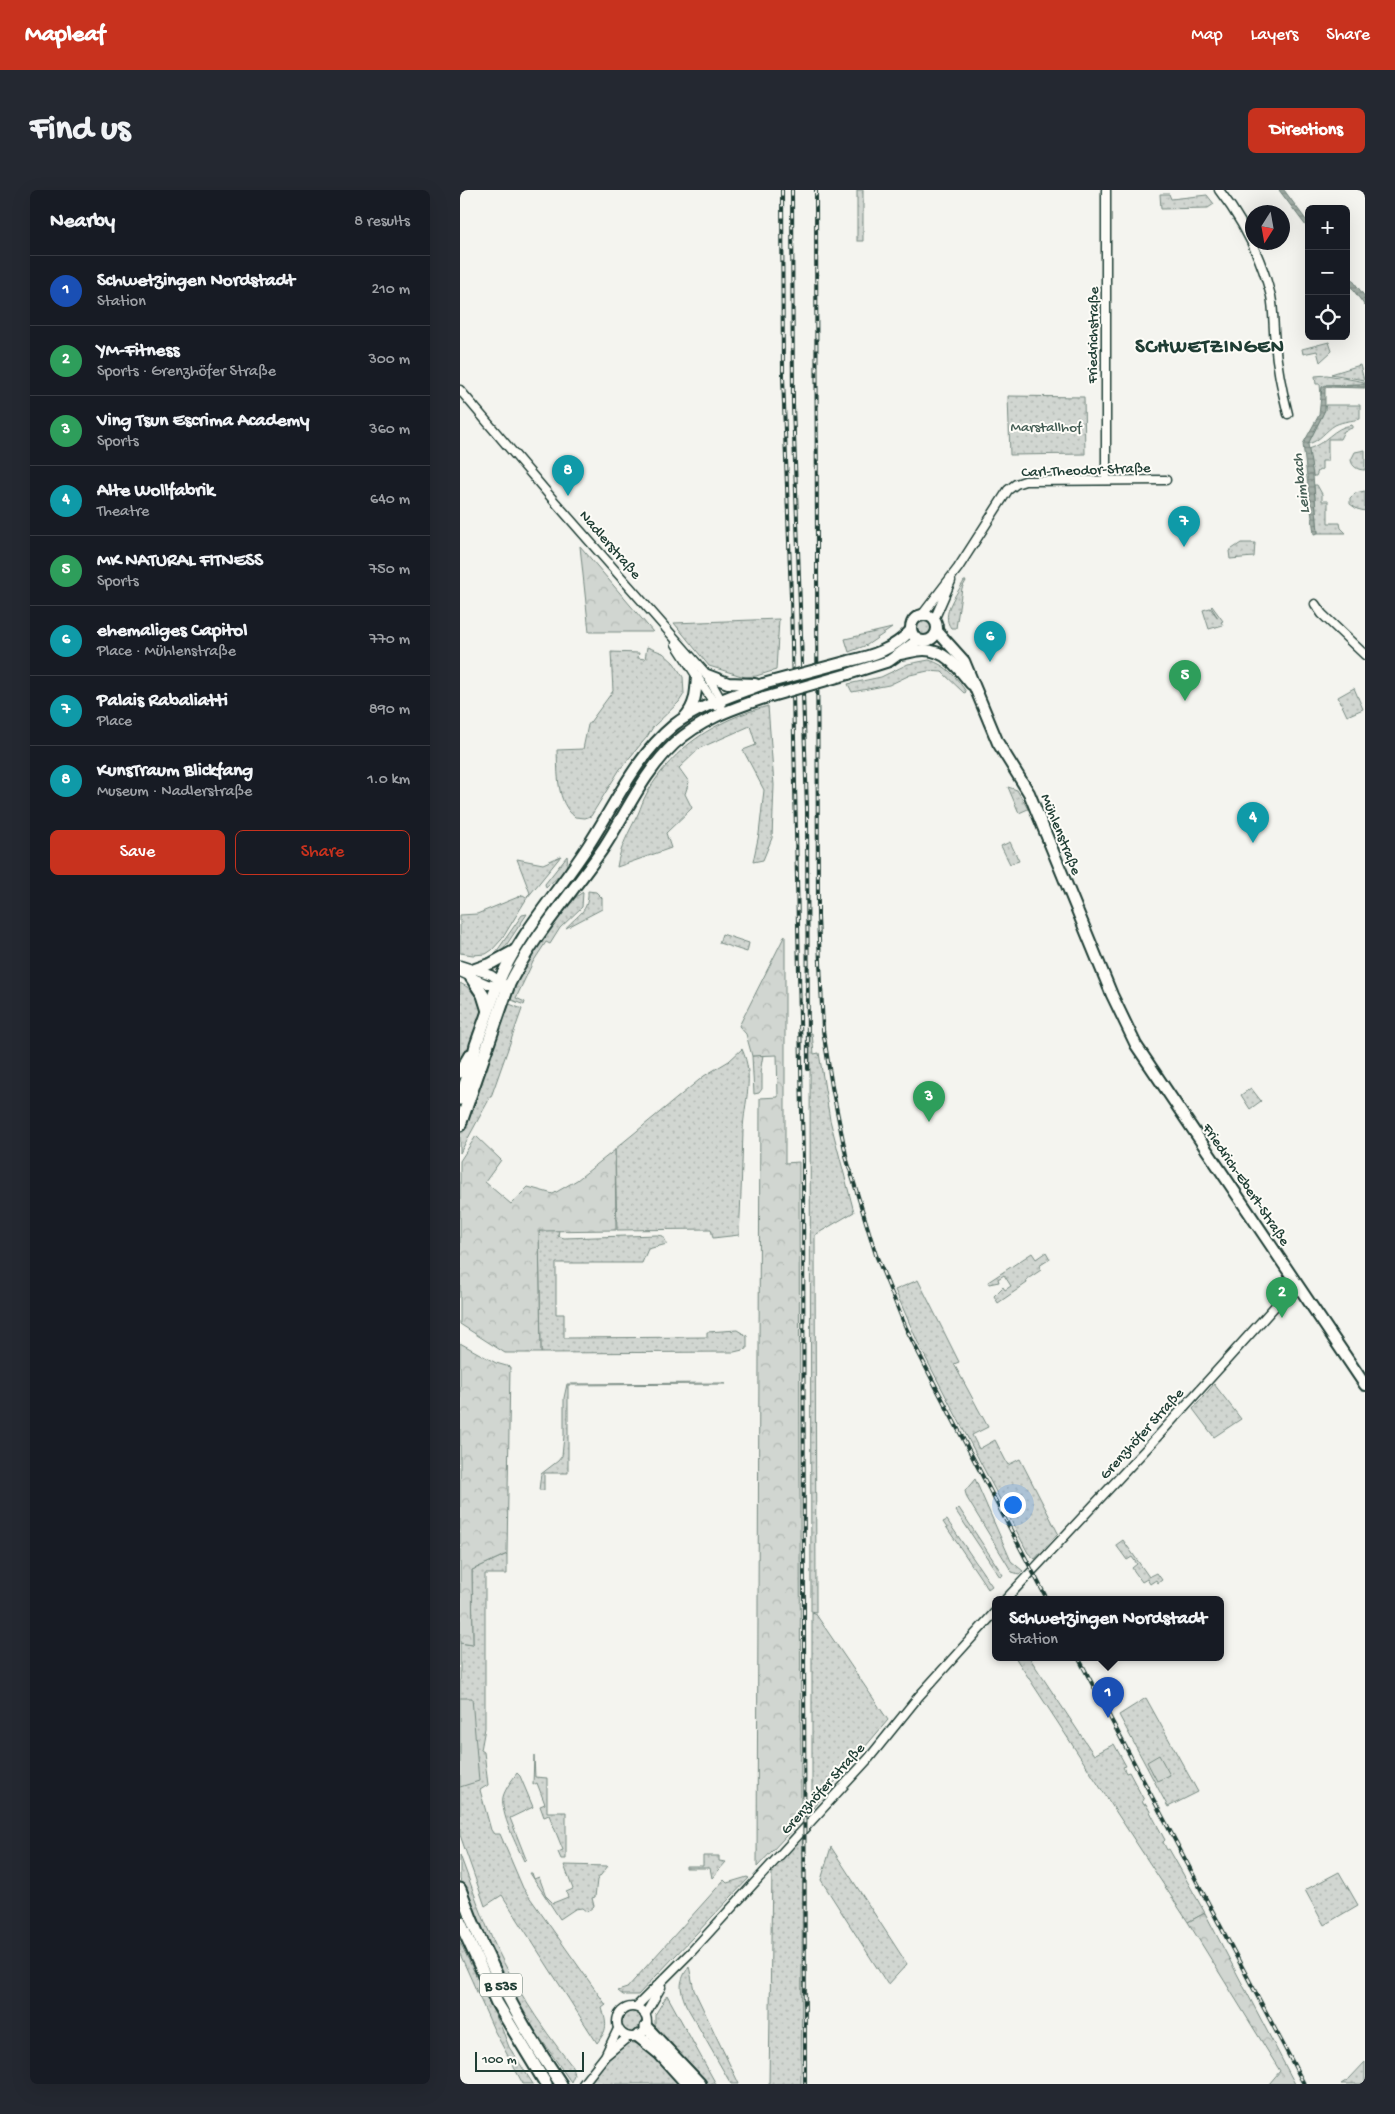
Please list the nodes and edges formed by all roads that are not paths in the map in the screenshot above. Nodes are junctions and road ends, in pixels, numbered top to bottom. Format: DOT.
graph roads {
  1 [pos="1106,190"];
  2 [pos="1219,190"];
  3 [pos="460,390"];
  4 [pos="1288,414"];
  5 [pos="1106,480"];
  6 [pos="1166,480"];
  7 [pos="958,568"];
  8 [pos="1315,604"];
  9 [pos="922,615"];
  10 [pos="934,620"];
  11 [pos="910,631"];
  12 [pos="937,631"];
  13 [pos="918,640"];
  14 [pos="900,654"];
  15 [pos="1365,655"];
  16 [pos="702,675"];
  17 [pos="764,684"];
  18 [pos="975,689"];
  19 [pos="717,702"];
  20 [pos="722,713"];
  21 [pos="683,719"];
  22 [pos="515,950"];
  23 [pos="460,964"];
  24 [pos="469,972"];
  25 [pos="502,985"];
  26 [pos="1112,995"];
  27 [pos="488,1011"];
  28 [pos="476,1045"];
  29 [pos="460,1072"];
  30 [pos="460,1100"];
  31 [pos="460,1125"];
  32 [pos="1296,1283"];
  33 [pos="1365,1385"];
  34 [pos="1009,1596"];
  35 [pos="992,1615"];
  36 [pos="460,1889"];
  37 [pos="460,1922"];
  38 [pos="665,1980"];
  39 [pos="636,2007"];
  40 [pos="645,2015"];
  41 [pos="646,2027"];
  42 [pos="618,2029"];
  43 [pos="633,2036"];
  44 [pos="605,2056"];
  45 [pos="546,2084"];
  46 [pos="561,2084"];
  47 [pos="583,2084"];
  48 [pos="687,2084"];
  49 [pos="700,2084"];
  1 -- 5 [label="street, Friedrichstraße"];
  2 -- 4 [label="street"];
  3 -- 16 [label="street, Nadlerstraße"];
  5 -- 6 [label="street, Carl-Theodor-Straße"];
  5 -- 7 [label="street, Carl-Theodor-Straße"];
  7 -- 9 [label="street"];
  7 -- 10 [label="street"];
  8 -- 15 [label="street"];
  9 -- 10 [label="main road"];
  9 -- 11 [label="main road"];
  10 -- 12 [label="main road"];
  11 -- 13 [label="main road"];
  11 -- 17 [label="main road, bridge"];
  12 -- 13 [label="main road"];
  12 -- 18 [label="main road, Mühlenstraße"];
  13 -- 14 [label="main road"];
  14 -- 18 [label="main road, Mühlenstraße"];
  14 -- 20 [label="main road, bridge"];
  16 -- 17 [label="main road"];
  16 -- 19 [label="street, Nadlerstraße"];
  16 -- 21 [label="main road"];
  17 -- 19 [label="main road"];
  18 -- 26 [label="main road, Mühlenstraße"];
  19 -- 20 [label="street, Nadlerstraße"];
  19 -- 21 [label="main road"];
  20 -- 25 [label="main road"];
  21 -- 22 [label="main road"];
  22 -- 24 [label="main road"];
  22 -- 25 [label="main road"];
  23 -- 24 [label="street"];
  24 -- 25 [label="street"];
  24 -- 27 [label="highway"];
  25 -- 27 [label="highway"];
  25 -- 31 [label="highway"];
  26 -- 32 [label="main road, Friedrich-Ebert-Straße"];
  27 -- 28 [label="highway"];
  28 -- 29 [label="highway"];
  28 -- 30 [label="highway"];
  32 -- 33 [label="main road, Friedrich-Ebert-Straße"];
  32 -- 34 [label="street, Grenzhöfer Straße"];
  35 -- 38 [label="street, Grenzhöfer Straße"];
  36 -- 46 [label="highway, B 535"];
  37 -- 45 [label="highway, B 535"];
  38 -- 39 [label="street, Grenzhöfer Straße"];
  38 -- 40 [label="street, Grenzhöfer Straße"];
  39 -- 40 [label="street"];
  39 -- 42 [label="street, Grenzhöfer Straße"];
  40 -- 41 [label="street"];
  41 -- 43 [label="street, Grenzhöfer Straße"];
  41 -- 49 [label="highway"];
  42 -- 43 [label="street"];
  42 -- 44 [label="street, Grenzhöfer Straße"];
  43 -- 44 [label="street, Grenzhöfer Straße"];
  43 -- 48 [label="highway"];
  44 -- 47 [label="street, Grenzhöfer Straße"];
}
